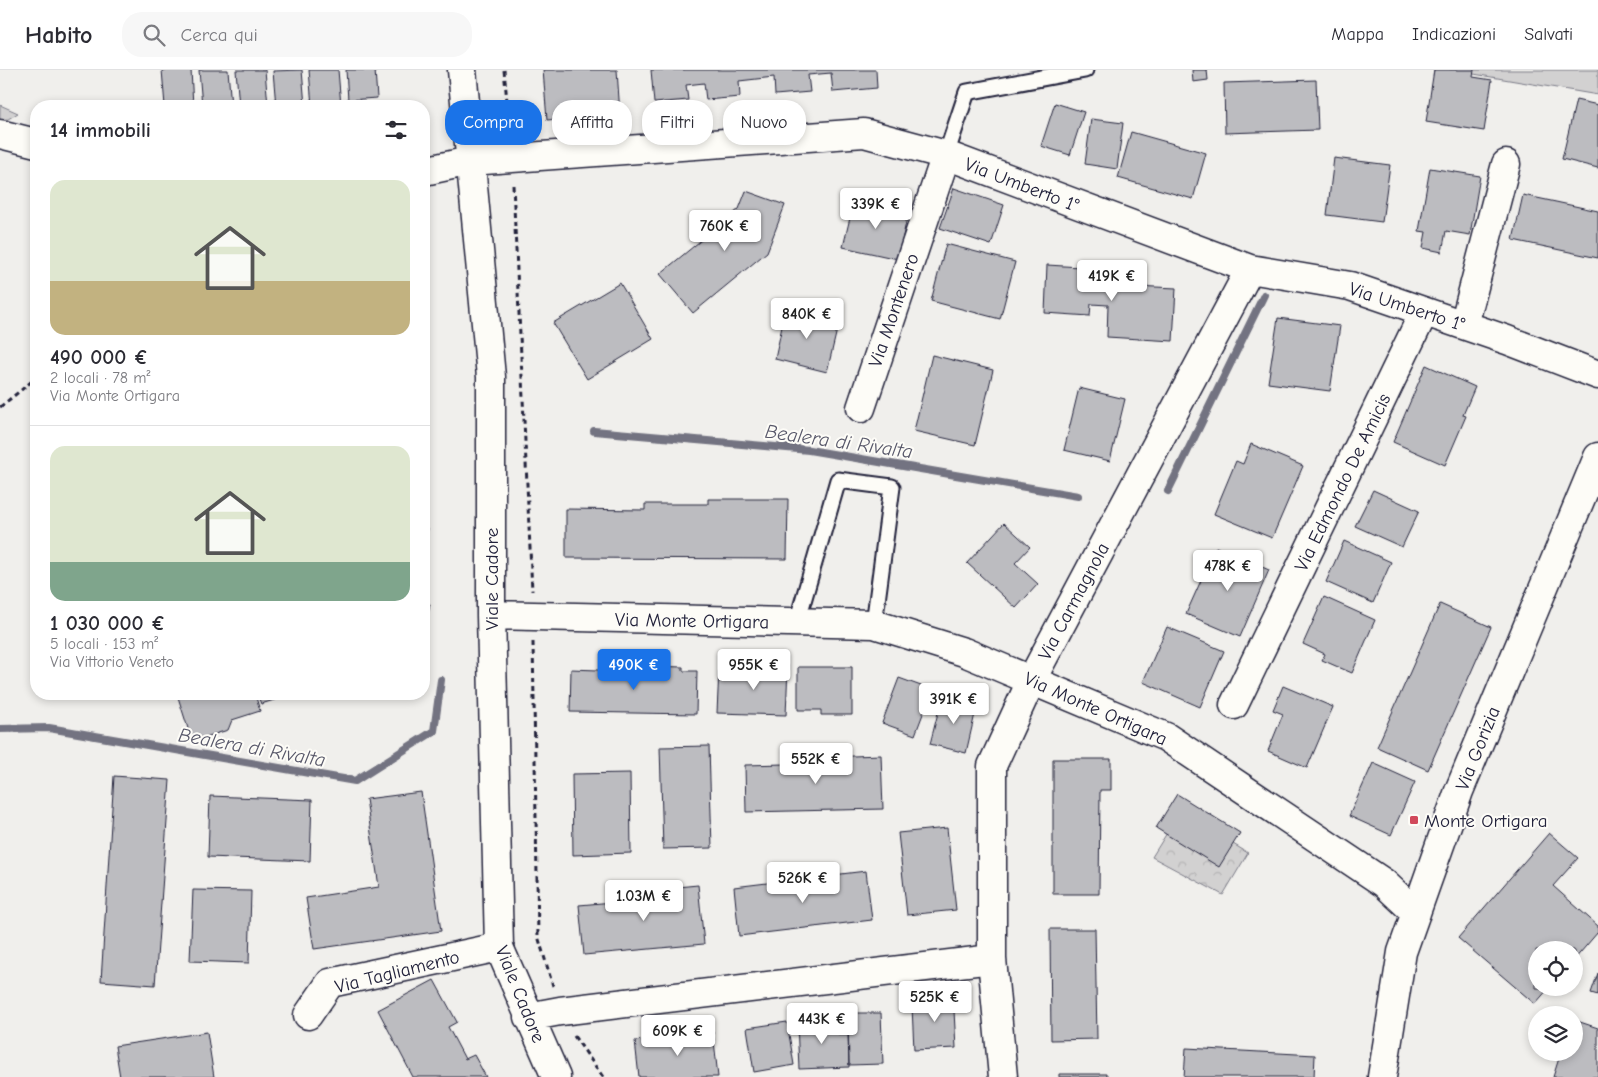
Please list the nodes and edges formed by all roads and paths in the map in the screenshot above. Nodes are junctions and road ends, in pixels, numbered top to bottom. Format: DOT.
graph roads {
  1 [pos="462,70"];
  2 [pos="504,70"];
  3 [pos="1084,70"];
  4 [pos="0,134"];
  5 [pos="30,142"];
  6 [pos="946,155"];
  7 [pos="512,158"];
  8 [pos="470,161"];
  9 [pos="1506,164"];
  10 [pos="430,170"];
  11 [pos="1250,269"];
  12 [pos="1424,312"];
  13 [pos="1464,325"];
  14 [pos="1598,375"];
  15 [pos="30,383"];
  16 [pos="0,407"];
  17 [pos="860,408"];
  18 [pos="1598,457"];
  19 [pos="491,616"];
  20 [pos="533,618"];
  21 [pos="797,622"];
  22 [pos="874,624"];
  23 [pos="1032,679"];
  24 [pos="1234,705"];
  25 [pos="1416,913"];
  26 [pos="499,947"];
  27 [pos="992,960"];
  28 [pos="560,1011"];
  29 [pos="308,1015"];
  30 [pos="528,1017"];
  31 [pos="556,1077"];
  32 [pos="603,1077"];
  33 [pos="1002,1077"];
  34 [pos="1382,1077"];
  1 -- 8 [label="street, Viale Cadore"];
  2 -- 7 [label="path"];
  3 -- 6 [label="lane"];
  4 -- 5 [label="street"];
  6 -- 7 [label="street, Via Umberto 1°"];
  6 -- 11 [label="street, Via Umberto 1°"];
  6 -- 17 [label="street, Via Montenero"];
  7 -- 8 [label="street, Via Umberto 1°"];
  7 -- 20 [label="path"];
  8 -- 10 [label="street, Via Umberto 1°"];
  8 -- 19 [label="street, Viale Cadore"];
  9 -- 13 [label="street"];
  11 -- 12 [label="street, Via Umberto 1°"];
  11 -- 23 [label="street, Via Carmagnola"];
  12 -- 13 [label="street, Via Umberto 1°"];
  12 -- 24 [label="street, Via Edmondo De Amicis"];
  13 -- 14 [label="street, Via Umberto 1°"];
  15 -- 16 [label="path"];
  18 -- 25 [label="street, Via Gorizia"];
  19 -- 20 [label="street, Via Monte Ortigara"];
  19 -- 26 [label="street, Viale Cadore"];
  20 -- 21 [label="street, Via Monte Ortigara"];
  20 -- 28 [label="path"];
  21 -- 22 [label="street, Via Monte Ortigara"];
  21 -- 22 [label="lane"];
  22 -- 23 [label="street, Via Monte Ortigara"];
  23 -- 25 [label="street, Via Monte Ortigara"];
  23 -- 27 [label="street, Via Carmagnola"];
  25 -- 34 [label="street, Via Gorizia"];
  26 -- 29 [label="street, Via Tagliamento"];
  26 -- 30 [label="street, Viale Cadore"];
  27 -- 28 [label="street"];
  27 -- 33 [label="street, Via Carmagnola"];
  28 -- 30 [label="street"];
  28 -- 32 [label="path"];
  30 -- 31 [label="street, Viale Cadore"];
}
